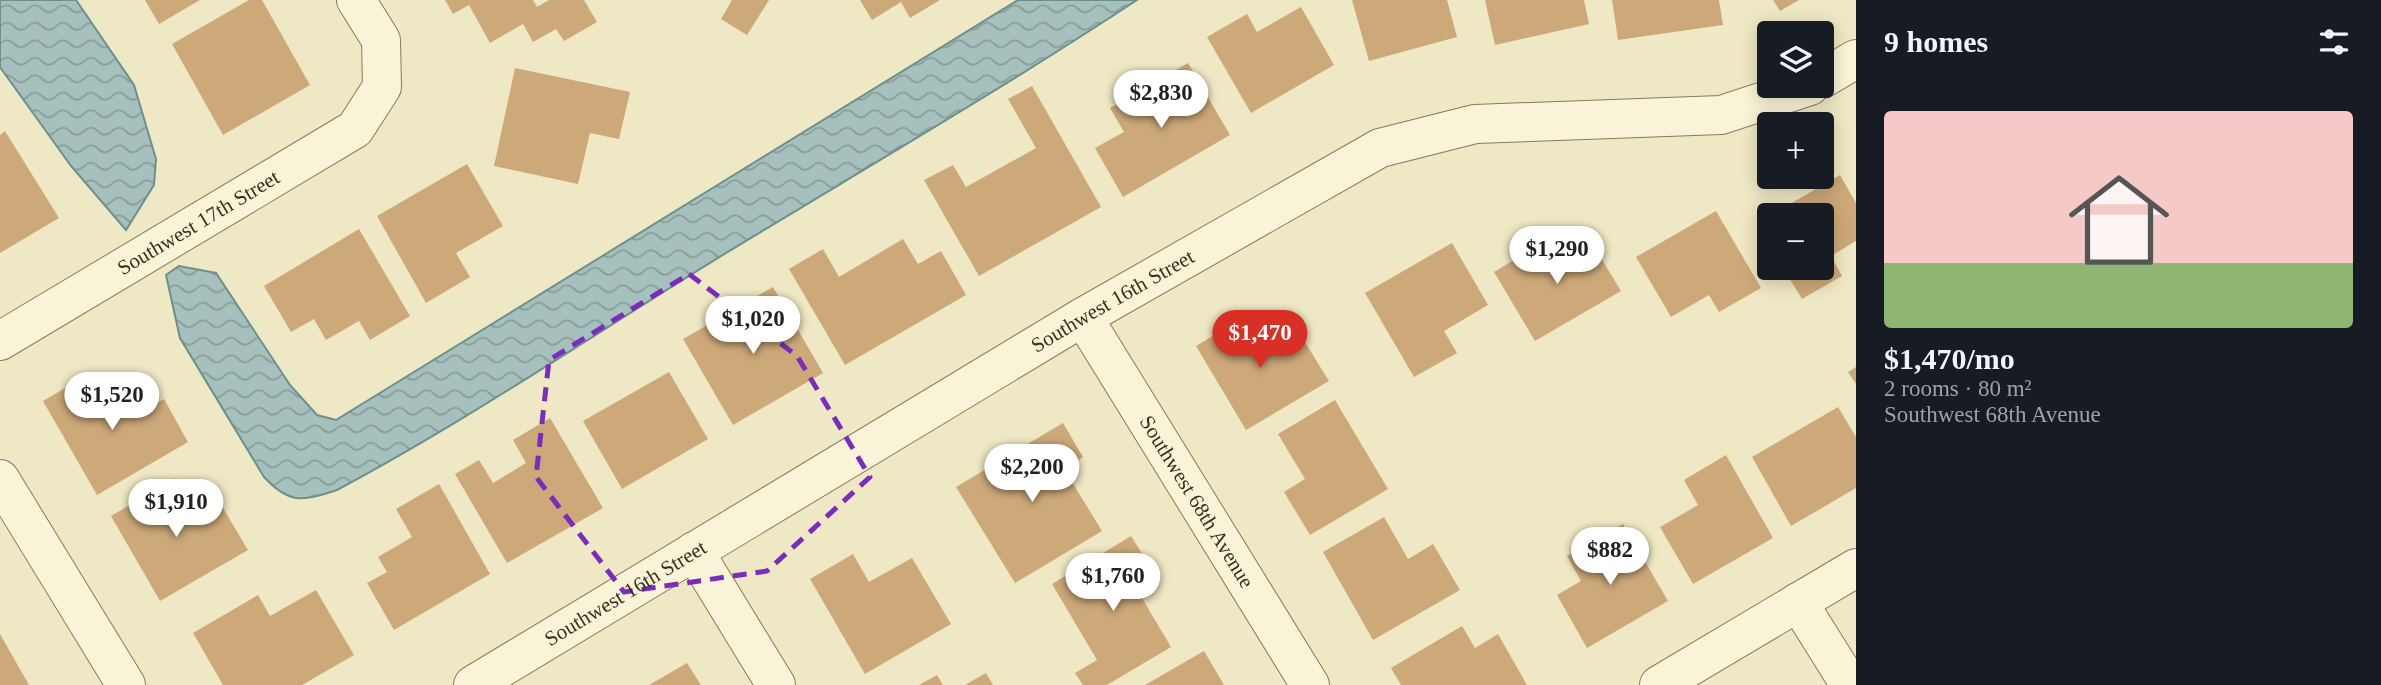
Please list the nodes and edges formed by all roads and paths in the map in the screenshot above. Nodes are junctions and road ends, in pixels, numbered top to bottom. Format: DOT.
graph roads {
  1 [pos="356,0"];
  2 [pos="1856,59"];
  3 [pos="1834,72"];
  4 [pos="1773,98"];
  5 [pos="1083,317"];
  6 [pos="0,341"];
  7 [pos="0,479"];
  8 [pos="694,551"];
  9 [pos="1856,568"];
  10 [pos="1798,602"];
  11 [pos="126,685"];
  12 [pos="473,685"];
  13 [pos="776,685"];
  14 [pos="1310,685"];
  15 [pos="1659,685"];
  16 [pos="1850,685"];
  1 -- 6 [label="street, Southwest 17th Street"];
  2 -- 3 [label="street"];
  4 -- 5 [label="street, Southwest 16th Street"];
  5 -- 8 [label="street, Southwest 16th Street"];
  5 -- 14 [label="street, Southwest 68th Avenue"];
  7 -- 11 [label="street"];
  8 -- 12 [label="street, Southwest 16th Street"];
  8 -- 13 [label="street"];
  9 -- 10 [label="street"];
  10 -- 15 [label="street"];
  10 -- 16 [label="street"];
}
